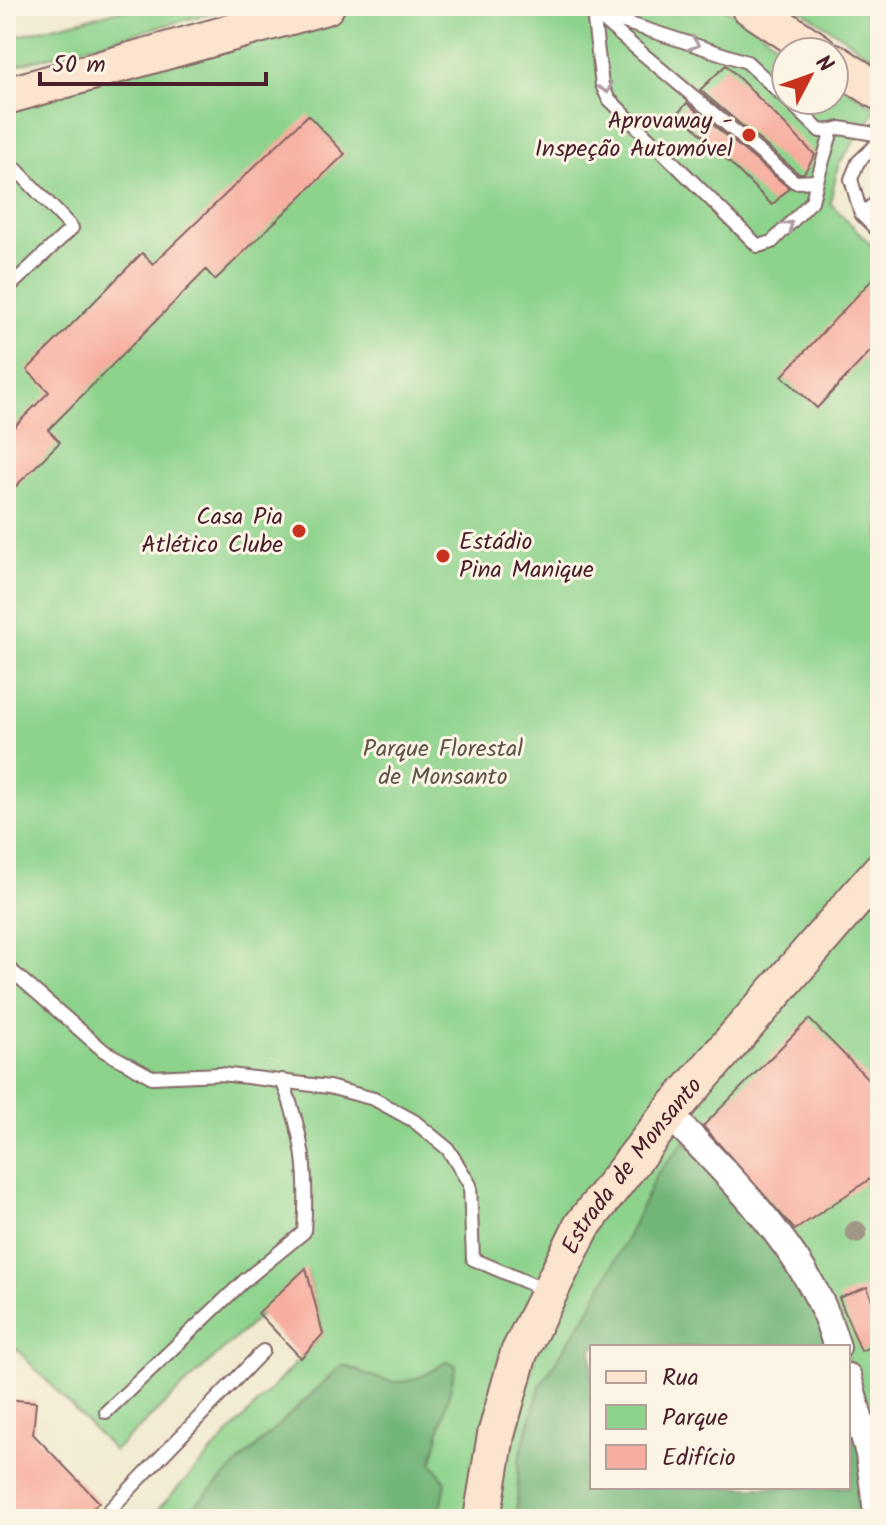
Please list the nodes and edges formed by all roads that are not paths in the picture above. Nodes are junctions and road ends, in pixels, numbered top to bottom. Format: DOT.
graph roads {
  1 [pos="326,6"];
  2 [pos="749,6"];
  3 [pos="590,9"];
  4 [pos="794,36"];
  5 [pos="850,72"];
  6 [pos="770,83"];
  7 [pos="880,92"];
  8 [pos="6,96"];
  9 [pos="805,116"];
  10 [pos="832,130"];
  11 [pos="880,135"];
  12 [pos="880,141"];
  13 [pos="6,172"];
  14 [pos="817,181"];
  15 [pos="880,200"];
  16 [pos="861,214"];
  17 [pos="880,233"];
  18 [pos="6,290"];
  19 [pos="880,871"];
  20 [pos="6,966"];
  21 [pos="282,1080"];
  22 [pos="669,1114"];
  23 [pos="547,1291"];
  24 [pos="836,1345"];
  25 [pos="263,1351"];
  26 [pos="850,1384"];
  27 [pos="106,1412"];
  28 [pos="483,1518"];
  29 [pos="101,1519"];
  30 [pos="878,1519"];
  1 -- 8 [label="street"];
  2 -- 4 [label="street"];
  3 -- 6 [label="lane, one-way"];
  3 -- 14 [label="lane"];
  3 -- 14 [label="lane, one-way"];
  5 -- 7 [label="street"];
  9 -- 10 [label="lane"];
  10 -- 11 [label="lane"];
  10 -- 14 [label="lane"];
  12 -- 16 [label="lane"];
  13 -- 18 [label="lane"];
  15 -- 16 [label="lane"];
  16 -- 17 [label="lane"];
  19 -- 22 [label="street, Estrada de Monsanto"];
  20 -- 21 [label="lane"];
  21 -- 23 [label="lane"];
  21 -- 27 [label="lane"];
  22 -- 23 [label="street, Estrada de Monsanto"];
  22 -- 24 [label="street"];
  23 -- 28 [label="street, Estrada de Monsanto"];
  25 -- 29 [label="lane"];
  26 -- 30 [label="street"];
}
